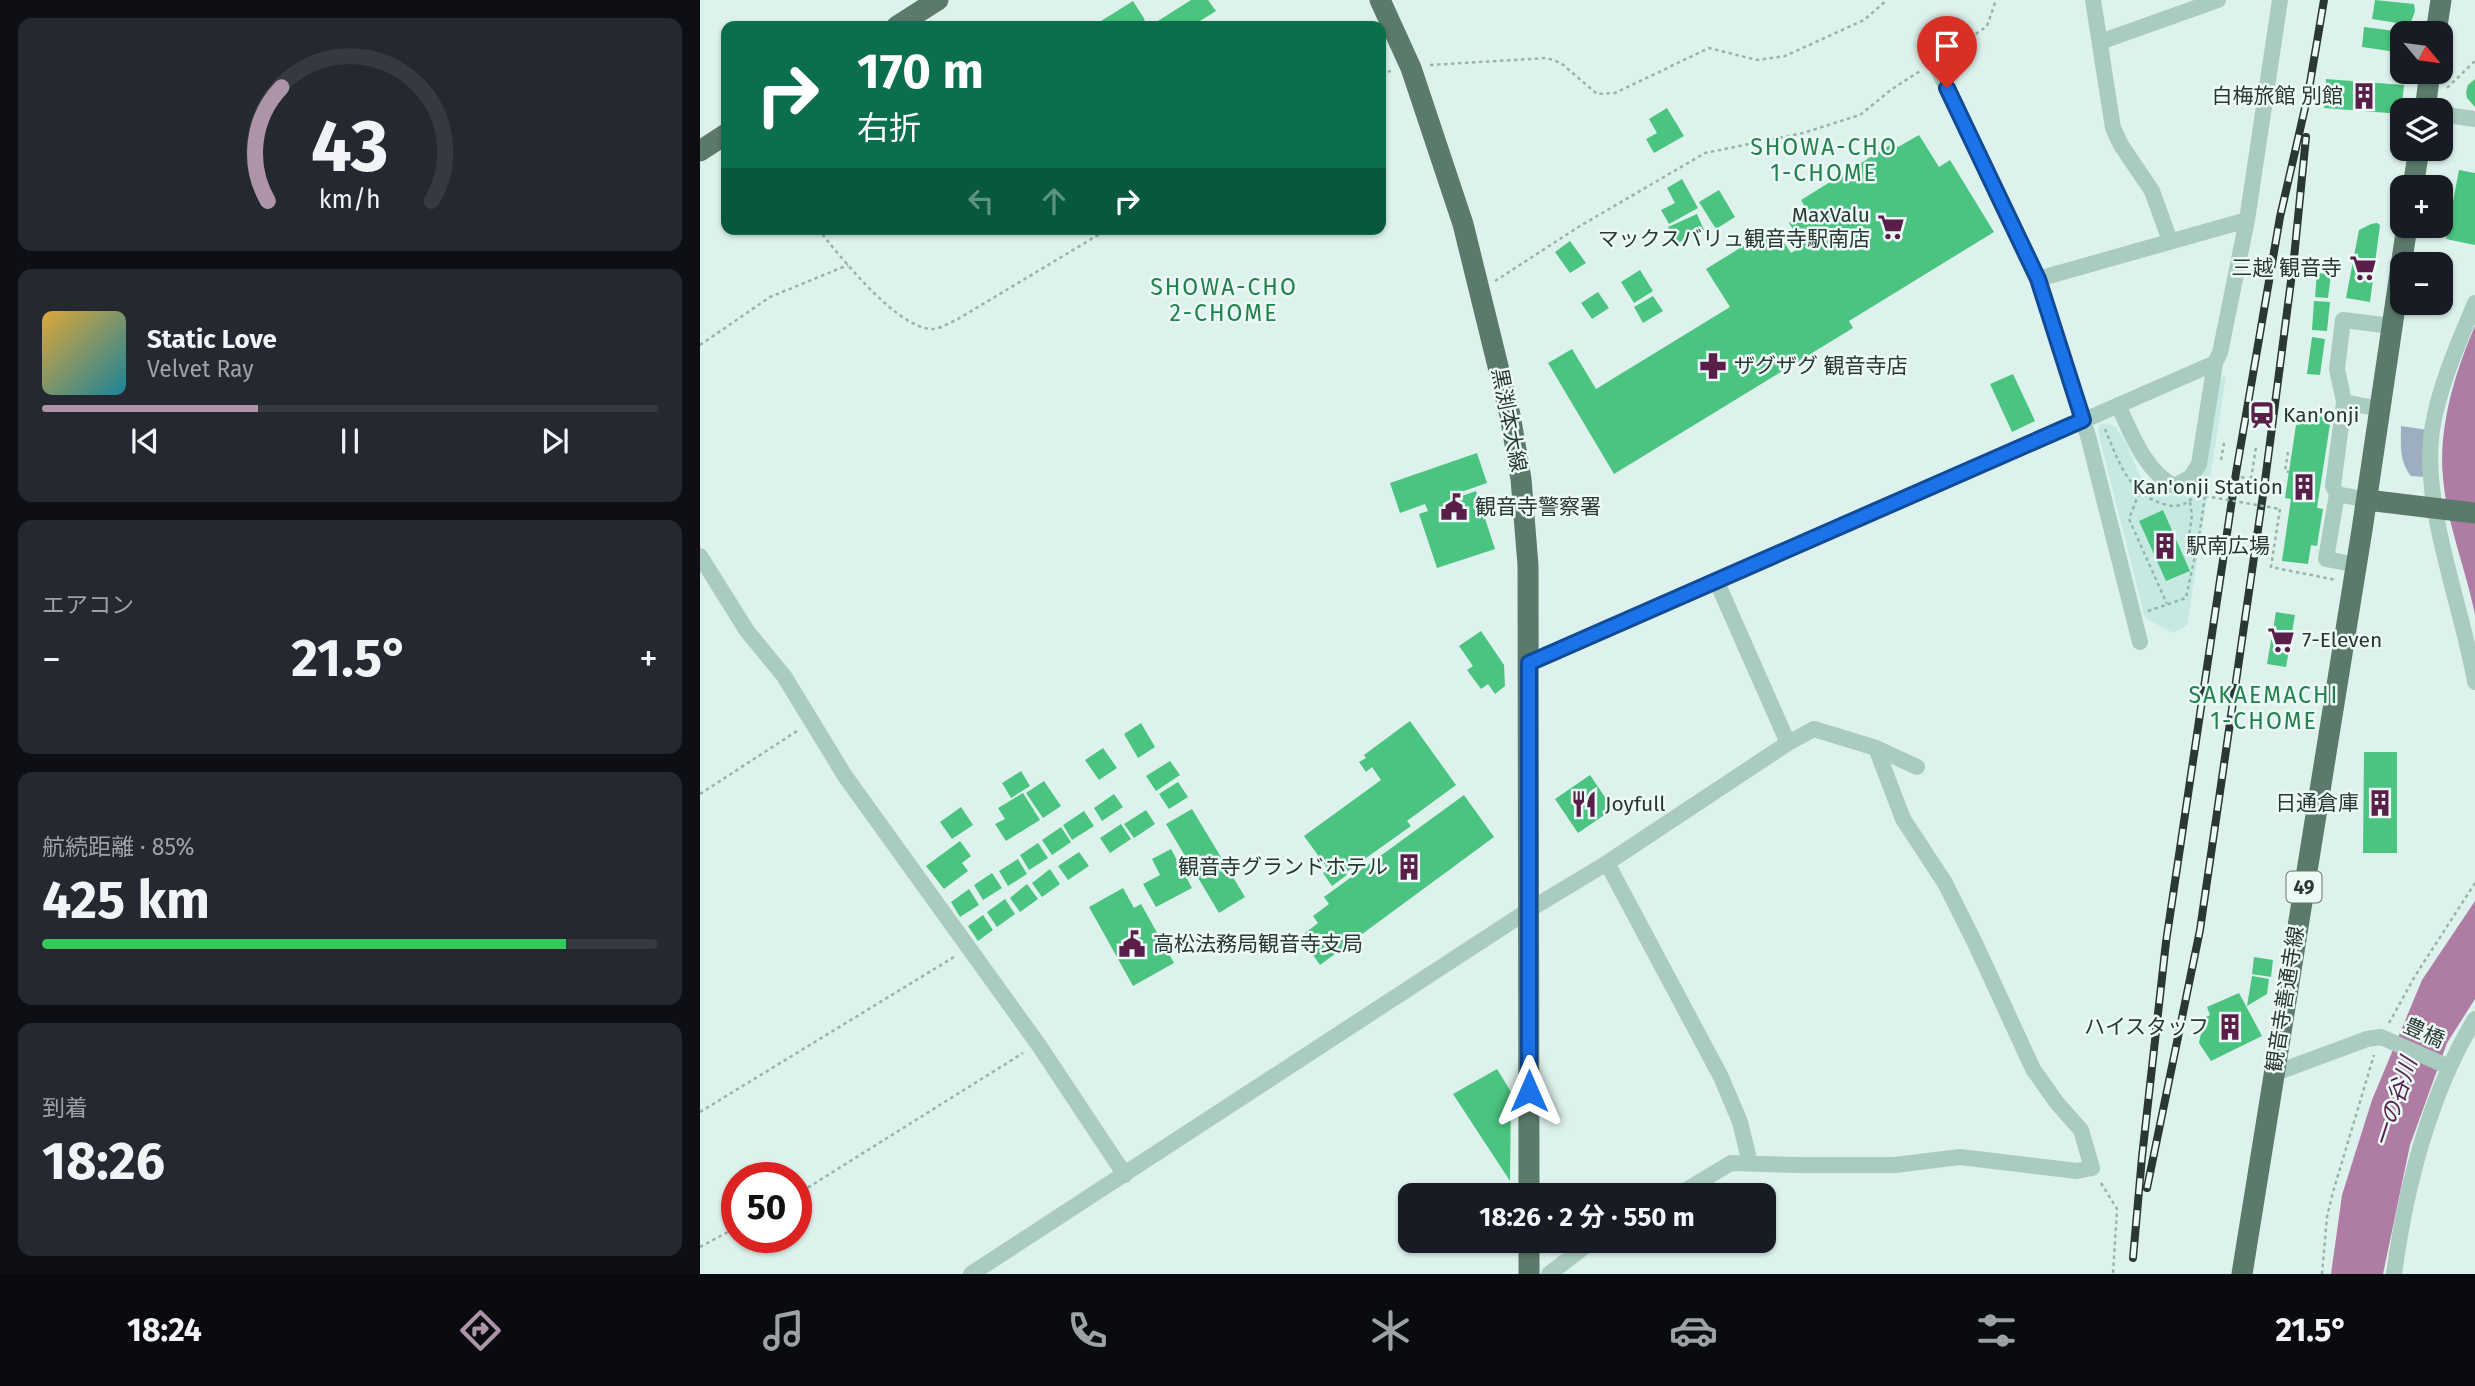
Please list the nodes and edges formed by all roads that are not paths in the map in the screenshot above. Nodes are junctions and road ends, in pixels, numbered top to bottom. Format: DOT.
graph roads {
  1 [pos="938,0"];
  2 [pos="1380,0"];
  3 [pos="2093,0"];
  4 [pos="2218,0"];
  5 [pos="2280,0"];
  6 [pos="2441,0"];
  7 [pos="905,21"];
  8 [pos="2438,21"];
  9 [pos="2100,42"];
  10 [pos="1935,63"];
  11 [pos="2453,115"];
  12 [pos="2475,118"];
  13 [pos="721,137"];
  14 [pos="700,151"];
  15 [pos="2247,220"];
  16 [pos="2405,238"];
  17 [pos="2170,241"];
  18 [pos="2038,279"];
  19 [pos="2475,303"];
  20 [pos="2392,326"];
  21 [pos="2215,363"];
  22 [pos="2344,402"];
  23 [pos="2118,405"];
  24 [pos="2380,409"];
  25 [pos="2083,420"];
  26 [pos="2337,494"];
  27 [pos="2367,500"];
  28 [pos="2436,508"];
  29 [pos="2475,513"];
  30 [pos="700,556"];
  31 [pos="2357,565"];
  32 [pos="1716,580"];
  33 [pos="2140,642"];
  34 [pos="1529,663"];
  35 [pos="2475,682"];
  36 [pos="1788,743"];
  37 [pos="1877,748"];
  38 [pos="1917,767"];
  39 [pos="1606,863"];
  40 [pos="1529,910"];
  41 [pos="2475,1019"];
  42 [pos="2449,1067"];
  43 [pos="2273,1074"];
  44 [pos="1750,1163"];
  45 [pos="1125,1175"];
  46 [pos="1529,1183"];
  47 [pos="1701,1183"];
  48 [pos="1529,1253"];
  49 [pos="1576,1253"];
  50 [pos="971,1274"];
  51 [pos="1529,1274"];
  52 [pos="1549,1274"];
  53 [pos="2242,1274"];
  54 [pos="2394,1274"];
  1 -- 7 [label="main road"];
  2 -- 34 [label="main road, 黒渕本大線"];
  3 -- 9 [label="street"];
  4 -- 9 [label="street"];
  5 -- 15 [label="street"];
  6 -- 8 [label="main road"];
  9 -- 17 [label="street"];
  10 -- 18 [label="street"];
  11 -- 12 [label="street"];
  13 -- 14 [label="main road"];
  15 -- 17 [label="street"];
  15 -- 21 [label="street"];
  16 -- 20 [label="main road, 観音寺善通寺線"];
  17 -- 18 [label="street"];
  18 -- 25 [label="street"];
  19 -- 28 [label="street"];
  20 -- 22 [label="street"];
  20 -- 24 [label="main road, 観音寺善通寺線"];
  21 -- 23 [label="street"];
  21 -- 23 [label="street"];
  22 -- 24 [label="street"];
  22 -- 26 [label="street"];
  23 -- 25 [label="street"];
  24 -- 27 [label="main road, 観音寺善通寺線"];
  25 -- 32 [label="street"];
  25 -- 33 [label="street"];
  26 -- 27 [label="street"];
  26 -- 31 [label="street"];
  27 -- 28 [label="main road"];
  27 -- 31 [label="main road, 観音寺善通寺線 / 49"];
  28 -- 29 [label="main road"];
  28 -- 35 [label="street"];
  30 -- 45 [label="street"];
  31 -- 43 [label="main road, 観音寺善通寺線 / 49"];
  32 -- 34 [label="street"];
  32 -- 36 [label="street"];
  34 -- 40 [label="main road, 黒渕本大線"];
  36 -- 37 [label="street"];
  36 -- 39 [label="street"];
  37 -- 38 [label="street"];
  37 -- 44 [label="street"];
  39 -- 40 [label="street"];
  39 -- 44 [label="street"];
  40 -- 45 [label="street"];
  40 -- 46 [label="main road, 黒渕本大線"];
  41 -- 42 [label="street"];
  42 -- 43 [label="street, 豊橋"];
  42 -- 54 [label="street"];
  43 -- 53 [label="main road, 観音寺善通寺線 / 49"];
  44 -- 47 [label="street"];
  45 -- 50 [label="street"];
  48 -- 51 [label="main road"];
  49 -- 52 [label="street"];
}
